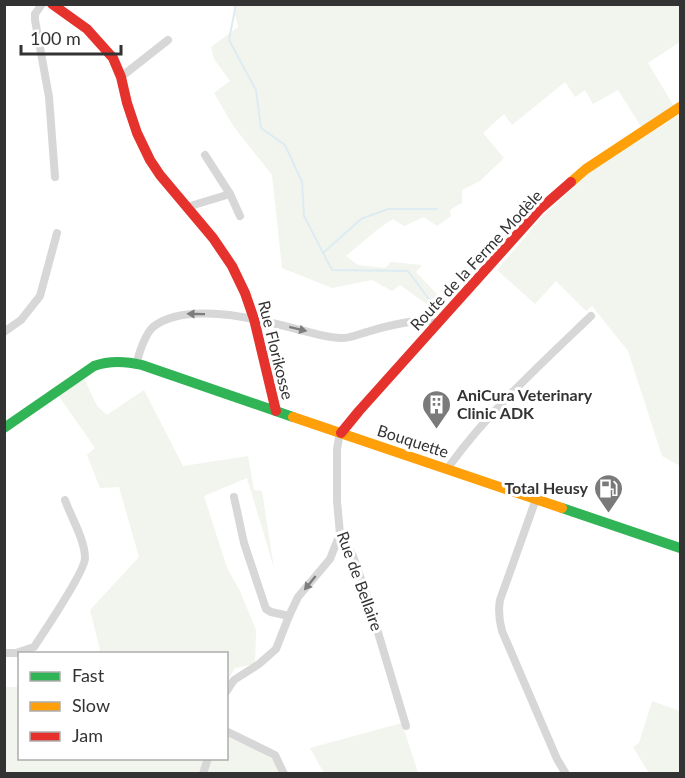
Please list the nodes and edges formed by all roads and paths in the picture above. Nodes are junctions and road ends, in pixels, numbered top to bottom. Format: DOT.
graph roads {
  1 [pos="42,4"];
  2 [pos="52,4"];
  3 [pos="168,40"];
  4 [pos="121,77"];
  5 [pos="681,107"];
  6 [pos="205,156"];
  7 [pos="55,177"];
  8 [pos="230,194"];
  9 [pos="187,207"];
  10 [pos="240,216"];
  11 [pos="57,233"];
  12 [pos="591,316"];
  13 [pos="254,319"];
  14 [pos="438,323"];
  15 [pos="4,332"];
  16 [pos="136,364"];
  17 [pos="276,411"];
  18 [pos="4,428"];
  19 [pos="341,433"];
  20 [pos="449,469"];
  21 [pos="234,497"];
  22 [pos="536,499"];
  23 [pos="65,500"];
  24 [pos="340,534"];
  25 [pos="681,548"];
  26 [pos="289,616"];
  27 [pos="19,652"];
  28 [pos="228,689"];
  29 [pos="406,726"];
  30 [pos="228,732"];
  31 [pos="284,774"];
  32 [pos="566,774"];
  1 -- 7 [label="street"];
  2 -- 4 [label="street, Rue Florikosse"];
  3 -- 4 [label="street"];
  4 -- 9 [label="street, Rue Florikosse"];
  5 -- 14 [label="street, Route de la Ferme Modèle"];
  6 -- 8 [label="street"];
  8 -- 9 [label="street"];
  8 -- 10 [label="street"];
  9 -- 13 [label="street, Rue Florikosse"];
  11 -- 15 [label="street"];
  12 -- 20 [label="street"];
  13 -- 14 [label="street, one-way"];
  13 -- 16 [label="street, one-way"];
  13 -- 17 [label="street, Rue Florikosse"];
  14 -- 19 [label="street, Route de la Ferme Modèle"];
  16 -- 17 [label="street, Bouquette"];
  16 -- 18 [label="street, Bouquette"];
  17 -- 19 [label="street, Bouquette"];
  19 -- 20 [label="street, Bouquette"];
  19 -- 24 [label="street, Rue de Bellaire"];
  20 -- 22 [label="street, Bouquette"];
  21 -- 26 [label="street"];
  22 -- 25 [label="street, Bouquette"];
  22 -- 32 [label="street"];
  23 -- 27 [label="street"];
  24 -- 26 [label="street, one-way"];
  24 -- 29 [label="street, Rue de Bellaire"];
  26 -- 28 [label="street"];
  30 -- 31 [label="street"];
}
